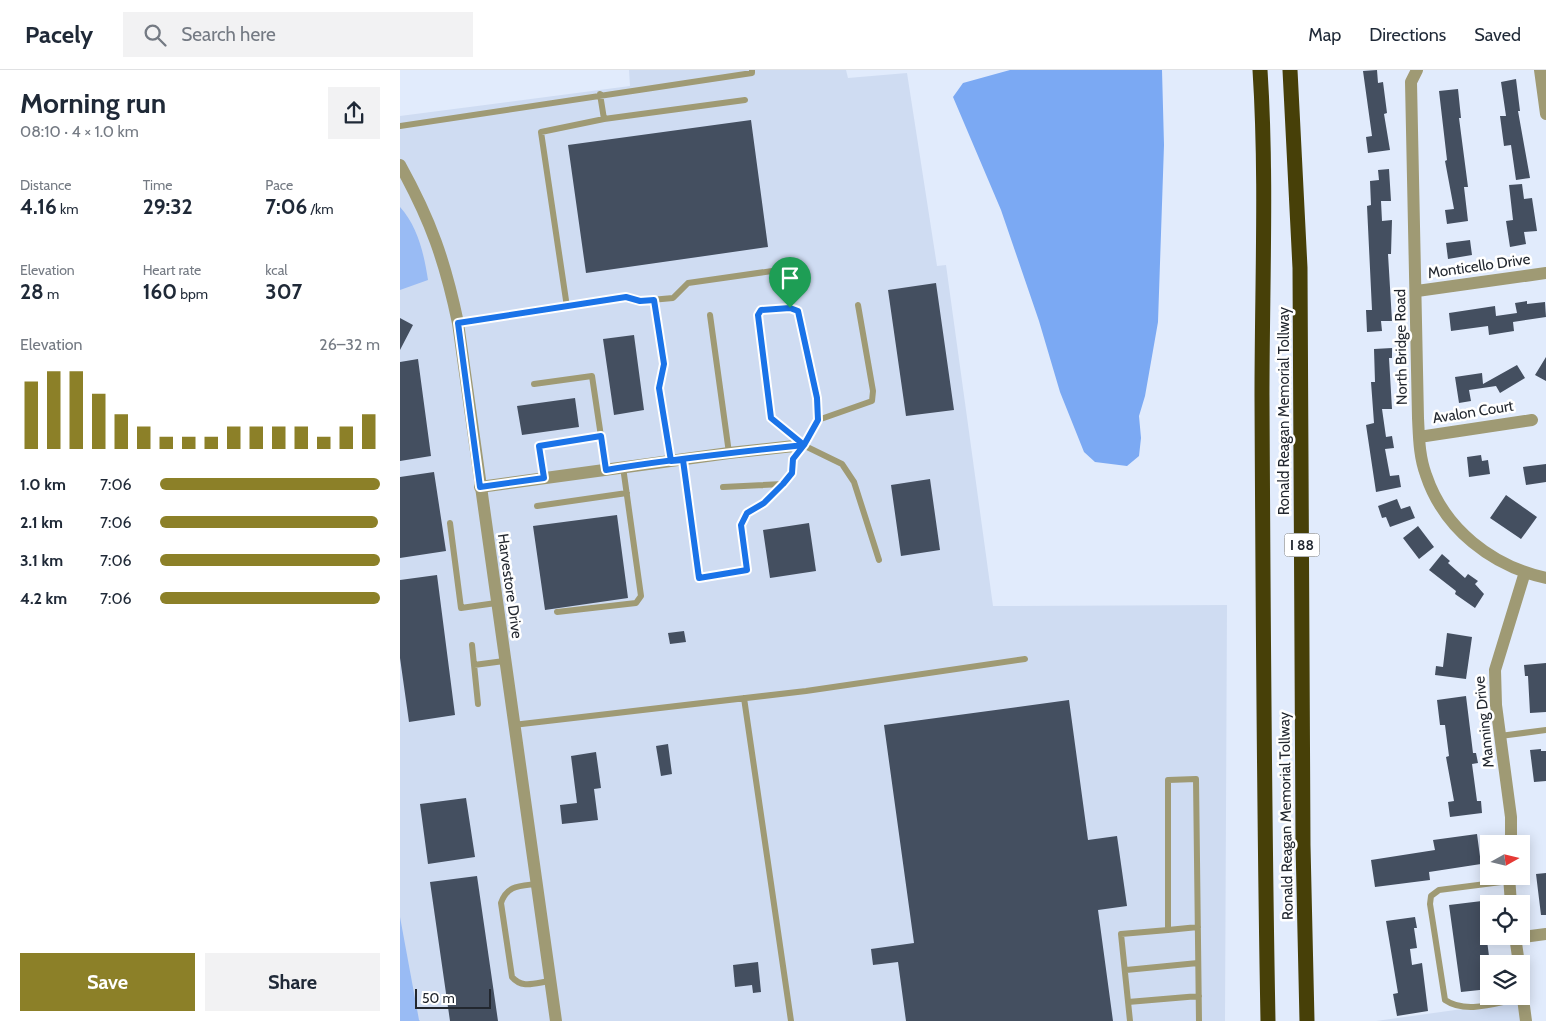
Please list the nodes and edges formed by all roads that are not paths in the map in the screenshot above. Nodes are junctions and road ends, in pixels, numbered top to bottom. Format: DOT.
graph roads {
  1 [pos="752,70"];
  2 [pos="1260,70"];
  3 [pos="1290,70"];
  4 [pos="1540,70"];
  5 [pos="1415,72"];
  6 [pos="600,94"];
  7 [pos="745,100"];
  8 [pos="1546,114"];
  9 [pos="604,119"];
  10 [pos="400,126"];
  11 [pos="400,165"];
  12 [pos="779,270"];
  13 [pos="1546,273"];
  14 [pos="1417,290"];
  15 [pos="654,300"];
  16 [pos="858,306"];
  17 [pos="567,307"];
  18 [pos="710,315"];
  19 [pos="458,323"];
  20 [pos="534,384"];
  21 [pos="818,420"];
  22 [pos="1532,420"];
  23 [pos="601,436"];
  24 [pos="1419,437"];
  25 [pos="804,445"];
  26 [pos="729,452"];
  27 [pos="677,460"];
  28 [pos="623,467"];
  29 [pos="606,470"];
  30 [pos="544,478"];
  31 [pos="783,484"];
  32 [pos="480,487"];
  33 [pos="723,487"];
  34 [pos="627,493"];
  35 [pos="537,506"];
  36 [pos="450,523"];
  37 [pos="879,560"];
  38 [pos="1525,572"];
  39 [pos="1546,578"];
  40 [pos="496,603"];
  41 [pos="557,612"];
  42 [pos="472,645"];
  43 [pos="1025,659"];
  44 [pos="504,661"];
  45 [pos="474,665"];
  46 [pos="744,698"];
  47 [pos="478,704"];
  48 [pos="513,725"];
  49 [pos="1546,730"];
  50 [pos="1500,736"];
  51 [pos="1511,835"];
  52 [pos="536,884"];
  53 [pos="1480,884"];
  54 [pos="1198,926"];
  55 [pos="1168,930"];
  56 [pos="1546,934"];
  57 [pos="1530,936"];
  58 [pos="1198,963"];
  59 [pos="1126,970"];
  60 [pos="550,981"];
  61 [pos="1199,996"];
  62 [pos="1128,1002"];
  63 [pos="1485,1005"];
  64 [pos="1524,1005"];
  65 [pos="556,1021"];
  66 [pos="791,1021"];
  67 [pos="1130,1021"];
  68 [pos="1199,1021"];
  69 [pos="1268,1021"];
  70 [pos="1307,1021"];
  71 [pos="1526,1021"];
  1 -- 6 [label="lane"];
  2 -- 69 [label="highway, Ronald Reagan Memorial Tollway / I 88"];
  3 -- 70 [label="highway, Ronald Reagan Memorial Tollway / I 88"];
  4 -- 8 [label="street"];
  5 -- 14 [label="street, North Bridge Road"];
  6 -- 9 [label="lane"];
  6 -- 10 [label="lane"];
  7 -- 9 [label="lane"];
  9 -- 17 [label="lane"];
  11 -- 19 [label="street, Harvestore Drive"];
  12 -- 15 [label="lane"];
  13 -- 14 [label="street, Monticello Drive"];
  14 -- 24 [label="street, North Bridge Road"];
  15 -- 17 [label="lane"];
  15 -- 27 [label="lane"];
  16 -- 21 [label="lane"];
  17 -- 19 [label="lane"];
  18 -- 26 [label="lane"];
  19 -- 32 [label="street, Harvestore Drive"];
  20 -- 23 [label="lane"];
  21 -- 25 [label="lane"];
  21 -- 25 [label="lane"];
  22 -- 24 [label="street, Avalon Court"];
  23 -- 29 [label="lane"];
  23 -- 30 [label="lane"];
  24 -- 38 [label="street, North Bridge Road"];
  25 -- 26 [label="street"];
  25 -- 31 [label="lane"];
  25 -- 37 [label="lane"];
  26 -- 27 [label="street"];
  27 -- 28 [label="street"];
  27 -- 31 [label="lane"];
  28 -- 29 [label="street"];
  28 -- 34 [label="lane"];
  29 -- 30 [label="street"];
  30 -- 32 [label="street"];
  31 -- 33 [label="lane"];
  32 -- 40 [label="street, Harvestore Drive"];
  34 -- 35 [label="lane"];
  34 -- 41 [label="lane"];
  36 -- 40 [label="lane"];
  38 -- 39 [label="street, North Bridge Road"];
  38 -- 50 [label="street, Manning Drive"];
  40 -- 44 [label="street, Harvestore Drive"];
  42 -- 45 [label="lane"];
  43 -- 46 [label="lane"];
  44 -- 45 [label="lane"];
  44 -- 48 [label="street, Harvestore Drive"];
  45 -- 47 [label="lane"];
  46 -- 48 [label="lane"];
  46 -- 66 [label="lane"];
  48 -- 52 [label="street, Harvestore Drive"];
  49 -- 50 [label="lane"];
  50 -- 51 [label="street, Manning Drive"];
  52 -- 60 [label="street, Harvestore Drive"];
  52 -- 60 [label="lane"];
  53 -- 63 [label="lane"];
  54 -- 55 [label="lane"];
  54 -- 55 [label="lane"];
  54 -- 58 [label="lane"];
  55 -- 59 [label="lane"];
  56 -- 57 [label="street"];
  58 -- 59 [label="lane"];
  58 -- 61 [label="lane"];
  59 -- 62 [label="lane"];
  60 -- 65 [label="street, Harvestore Drive"];
  61 -- 62 [label="lane"];
  61 -- 68 [label="lane"];
  62 -- 67 [label="lane"];
  64 -- 71 [label="street"];
}
